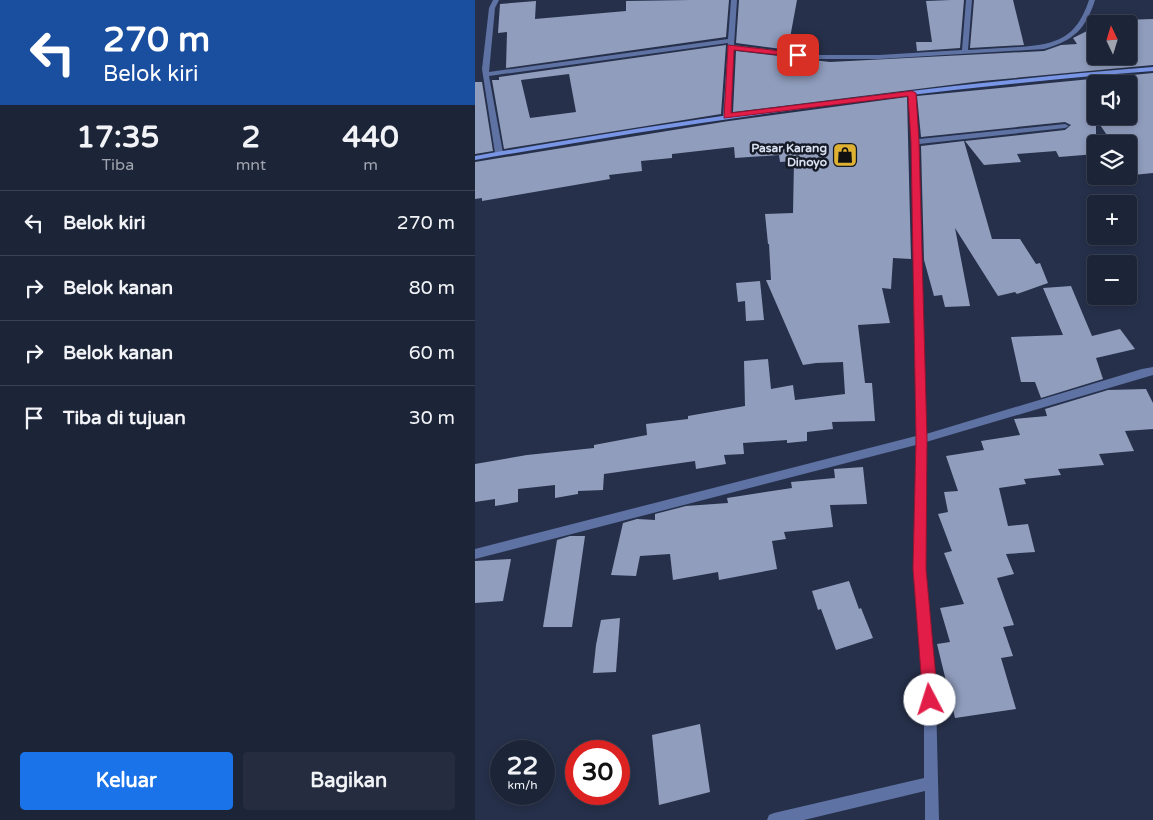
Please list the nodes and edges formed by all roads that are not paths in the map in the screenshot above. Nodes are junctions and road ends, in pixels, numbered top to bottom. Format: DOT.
graph roads {
  1 [pos="496,0"];
  2 [pos="733,0"];
  3 [pos="969,0"];
  4 [pos="1092,0"];
  5 [pos="731,44"];
  6 [pos="965,52"];
  7 [pos="1153,69"];
  8 [pos="486,74"];
  9 [pos="912,93"];
  10 [pos="727,116"];
  11 [pos="1065,126"];
  12 [pos="915,142"];
  13 [pos="499,153"];
  14 [pos="475,158"];
  15 [pos="1153,371"];
  16 [pos="921,439"];
  17 [pos="475,554"];
  18 [pos="931,783"];
  19 [pos="774,820"];
  20 [pos="932,820"];
  1 -- 8 [label="street"];
  2 -- 5 [label="street"];
  3 -- 6 [label="street"];
  4 -- 6 [label="street"];
  5 -- 6 [label="street"];
  5 -- 8 [label="street"];
  5 -- 10 [label="street"];
  7 -- 9 [label="main road"];
  8 -- 13 [label="street"];
  9 -- 10 [label="main road"];
  9 -- 12 [label="street"];
  10 -- 13 [label="main road"];
  11 -- 12 [label="street"];
  12 -- 16 [label="street"];
  13 -- 14 [label="main road"];
  15 -- 16 [label="street"];
  16 -- 17 [label="street"];
  16 -- 18 [label="street"];
  18 -- 19 [label="street"];
  18 -- 20 [label="street"];
}
